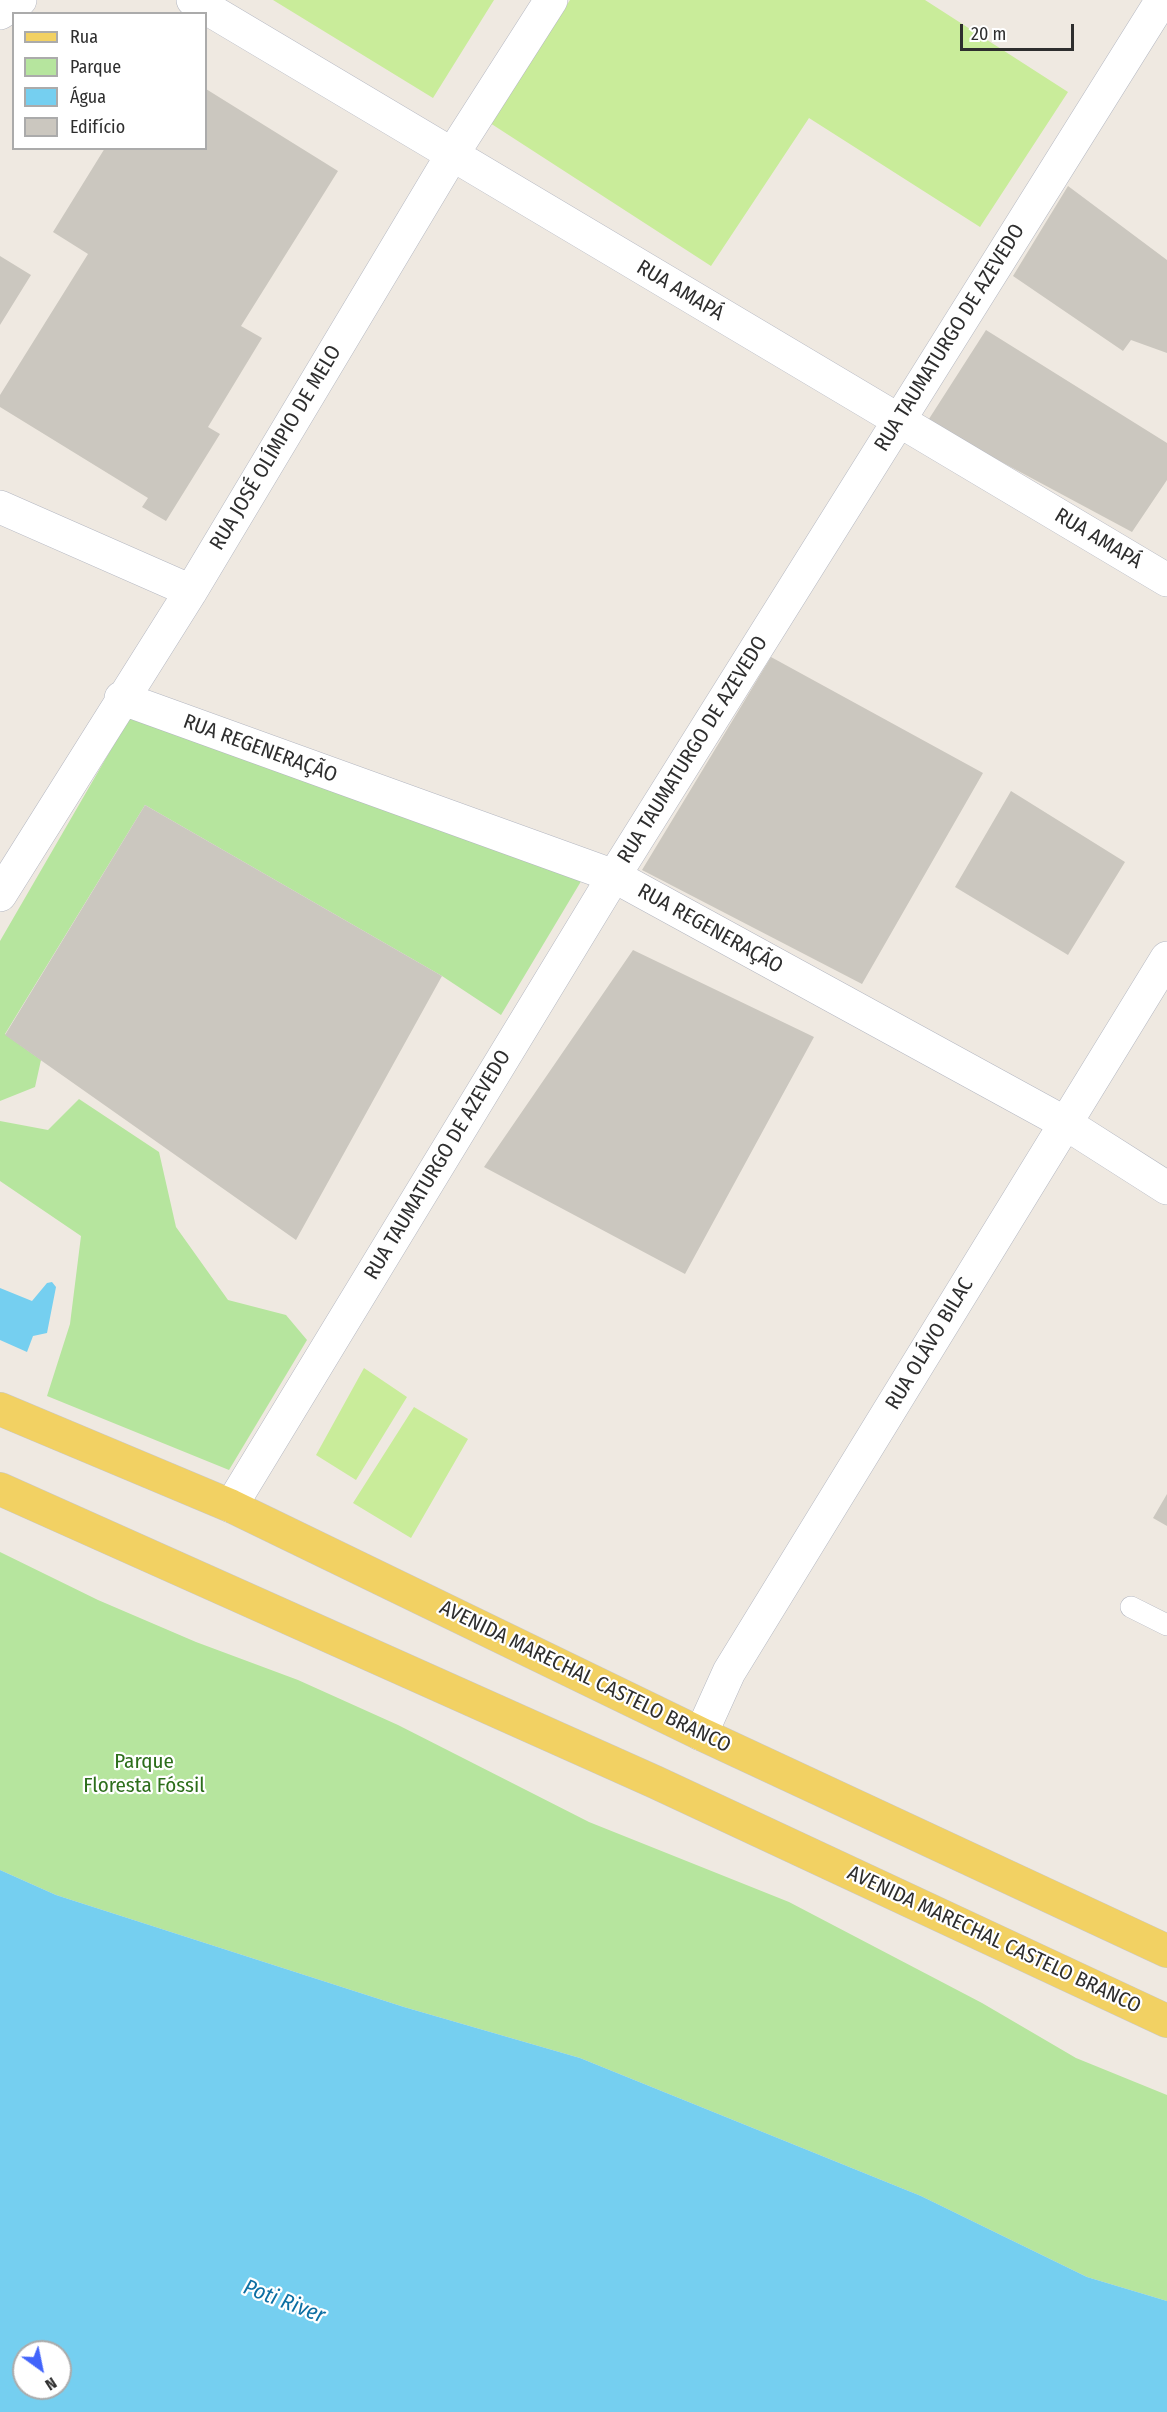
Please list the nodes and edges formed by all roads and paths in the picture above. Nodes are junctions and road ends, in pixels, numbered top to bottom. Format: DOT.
graph roads {
  1 [pos="20,0"];
  2 [pos="193,0"];
  3 [pos="551,0"];
  4 [pos="1162,0"];
  5 [pos="0,13"];
  6 [pos="452,155"];
  7 [pos="898,421"];
  8 [pos="0,507"];
  9 [pos="1167,580"];
  10 [pos="191,591"];
  11 [pos="121,698"];
  12 [pos="614,876"];
  13 [pos="0,895"];
  14 [pos="1167,958"];
  15 [pos="1065,1123"];
  16 [pos="1167,1188"];
  17 [pos="0,1409"];
  18 [pos="0,1490"];
  19 [pos="231,1506"];
  20 [pos="1131,1607"];
  21 [pos="1167,1625"];
  22 [pos="701,1734"];
  23 [pos="1167,1951"];
  24 [pos="1167,2021"];
  1 -- 5 [label="street"];
  2 -- 6 [label="street, RUA AMAPÁ"];
  3 -- 6 [label="street, RUA JOSÉ OLÍMPIO DE MELO"];
  4 -- 7 [label="street, RUA TAUMATURGO DE AZEVEDO"];
  6 -- 7 [label="street, RUA AMAPÁ"];
  6 -- 10 [label="street, RUA JOSÉ OLÍMPIO DE MELO"];
  7 -- 9 [label="street, RUA AMAPÁ"];
  7 -- 12 [label="street, RUA TAUMATURGO DE AZEVEDO"];
  8 -- 10 [label="street"];
  10 -- 11 [label="street, RUA JOSÉ OLÍMPIO DE MELO"];
  11 -- 12 [label="street, RUA REGENERAÇÃO"];
  11 -- 13 [label="street, RUA JOSÉ OLÍMPIO DE MELO"];
  12 -- 15 [label="street, RUA REGENERAÇÃO"];
  12 -- 19 [label="street, RUA TAUMATURGO DE AZEVEDO"];
  14 -- 15 [label="street, RUA OLÁVO BILAC"];
  15 -- 16 [label="street, RUA REGENERAÇÃO"];
  15 -- 22 [label="street, RUA OLÁVO BILAC"];
  17 -- 19 [label="main road, AVENIDA MARECHAL CASTELO BRANCO"];
  18 -- 24 [label="main road, AVENIDA MARECHAL CASTELO BRANCO"];
  19 -- 22 [label="main road, AVENIDA MARECHAL CASTELO BRANCO"];
  20 -- 21 [label="lane"];
  22 -- 23 [label="main road, AVENIDA MARECHAL CASTELO BRANCO"];
}
